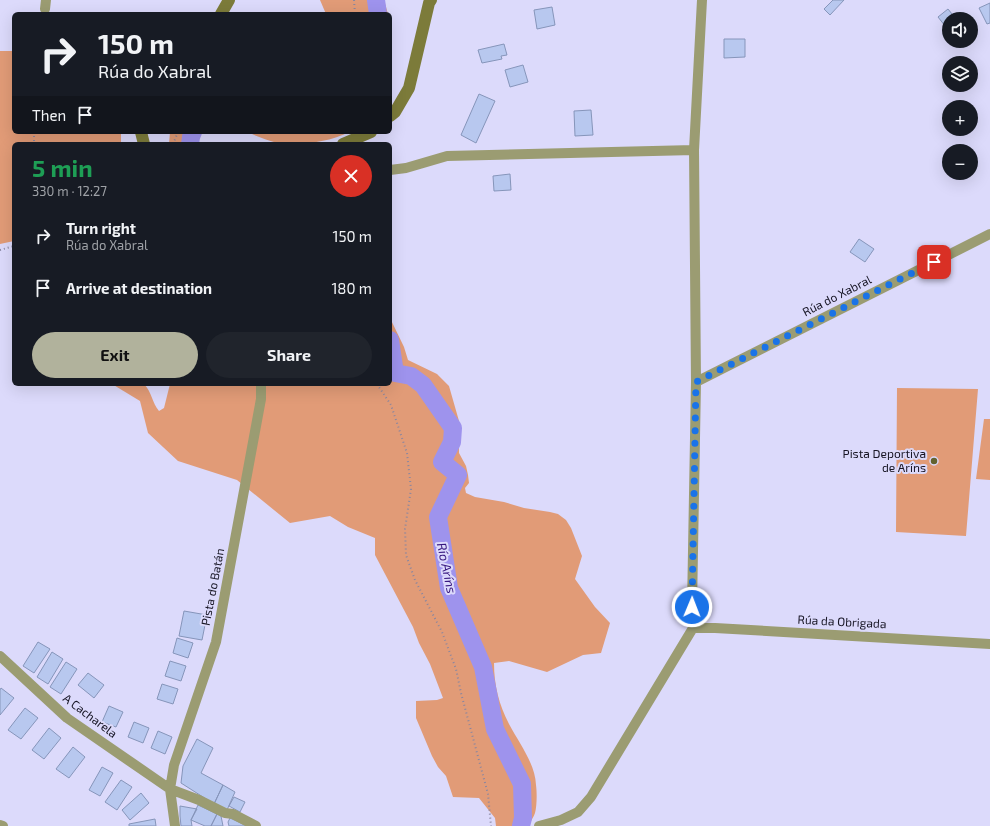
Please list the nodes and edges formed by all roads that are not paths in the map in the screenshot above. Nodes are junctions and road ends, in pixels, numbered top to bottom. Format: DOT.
graph roads {
  1 [pos="229,0"];
  2 [pos="431,0"];
  3 [pos="702,0"];
  4 [pos="223,12"];
  5 [pos="392,114"];
  6 [pos="366,134"];
  7 [pos="348,142"];
  8 [pos="694,150"];
  9 [pos="392,170"];
  10 [pos="990,234"];
  11 [pos="696,382"];
  12 [pos="262,386"];
  13 [pos="693,628"];
  14 [pos="990,644"];
  15 [pos="0,656"];
  16 [pos="170,789"];
  17 [pos="175,826"];
  18 [pos="256,826"];
  19 [pos="539,826"];
  1 -- 4 [label="street"];
  2 -- 5 [label="street"];
  3 -- 8 [label="street"];
  6 -- 7 [label="street"];
  8 -- 9 [label="street"];
  8 -- 11 [label="street"];
  10 -- 11 [label="street, Rúa do Xabral"];
  11 -- 13 [label="street"];
  12 -- 16 [label="street, Pista do Batán"];
  13 -- 14 [label="street, Rúa da Obrigada"];
  13 -- 19 [label="street"];
  15 -- 16 [label="street, A Cacharela"];
  16 -- 17 [label="street, Pista do Batán"];
  16 -- 18 [label="street, A Cacharela"];
}
